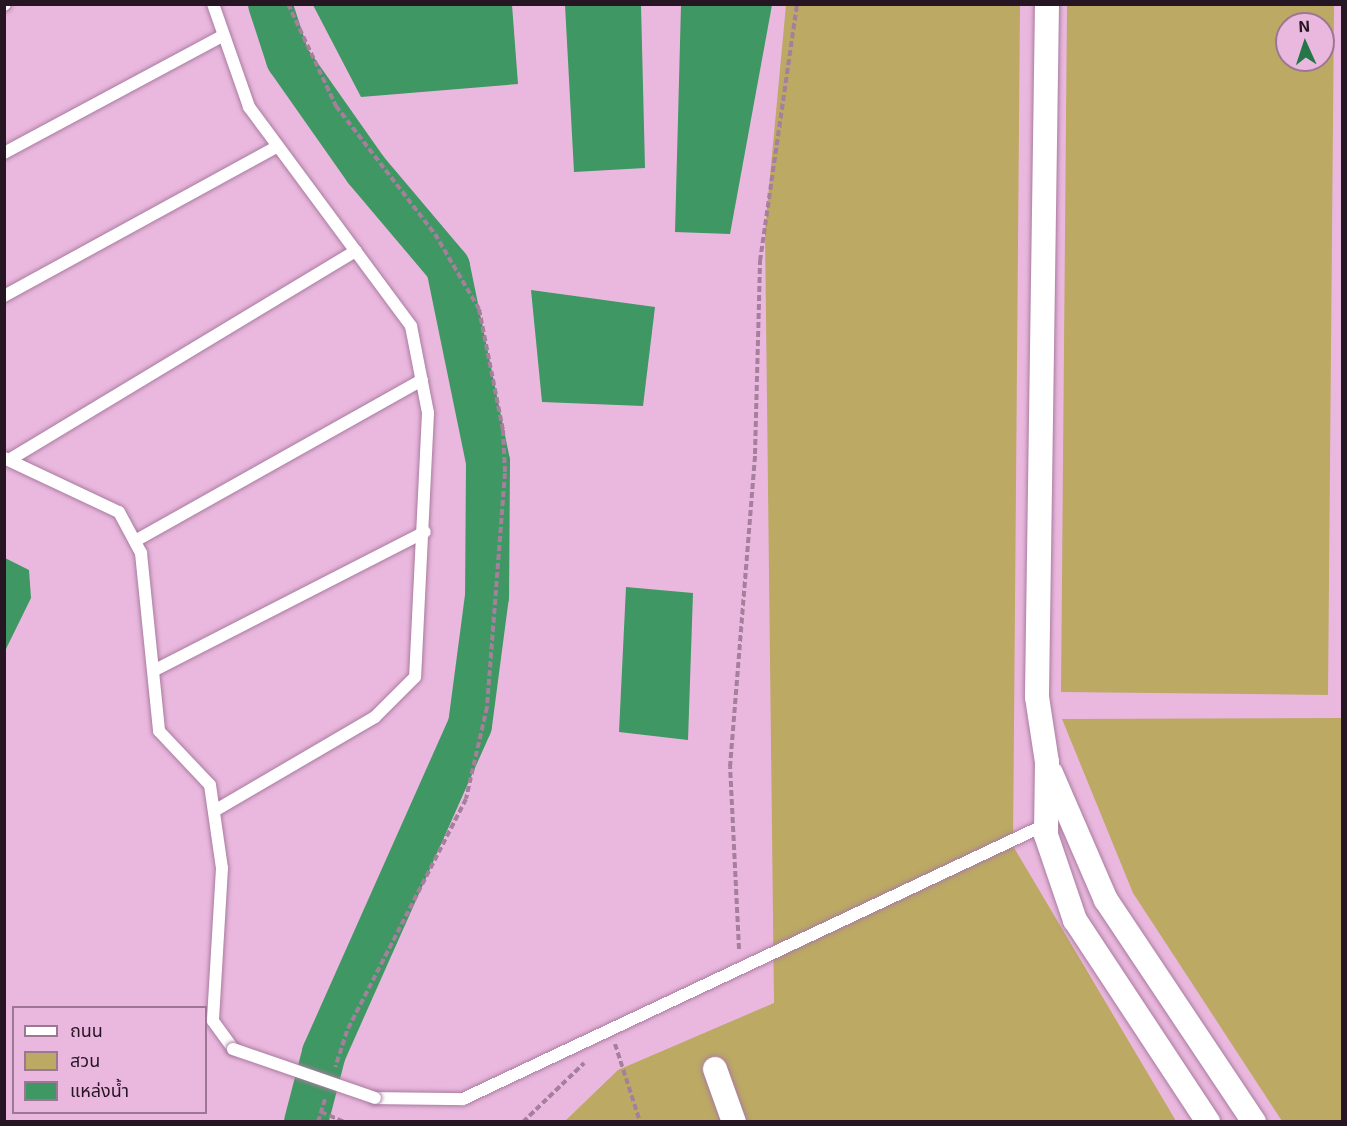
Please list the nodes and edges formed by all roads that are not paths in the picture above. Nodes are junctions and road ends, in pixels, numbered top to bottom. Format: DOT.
graph roads {
  1 [pos="213,4"];
  2 [pos="1047,4"];
  3 [pos="220,37"];
  4 [pos="278,146"];
  5 [pos="4,153"];
  6 [pos="356,251"];
  7 [pos="4,296"];
  8 [pos="422,380"];
  9 [pos="7,459"];
  10 [pos="424,532"];
  11 [pos="135,541"];
  12 [pos="155,670"];
  13 [pos="1047,762"];
  14 [pos="214,811"];
  15 [pos="1047,824"];
  16 [pos="715,1070"];
  17 [pos="734,1122"];
  18 [pos="1208,1122"];
  19 [pos="1254,1122"];
  1 -- 3 [label="lane"];
  2 -- 13 [label="street"];
  3 -- 4 [label="lane"];
  3 -- 5 [label="lane"];
  4 -- 6 [label="lane"];
  4 -- 7 [label="lane"];
  6 -- 8 [label="lane"];
  6 -- 9 [label="lane"];
  8 -- 10 [label="lane"];
  8 -- 11 [label="lane"];
  9 -- 11 [label="lane"];
  10 -- 12 [label="lane"];
  10 -- 14 [label="lane"];
  11 -- 12 [label="lane"];
  12 -- 14 [label="lane"];
  13 -- 15 [label="street"];
  13 -- 19 [label="street"];
  14 -- 15 [label="lane, bridge"];
  15 -- 18 [label="street"];
  16 -- 17 [label="street"];
}
